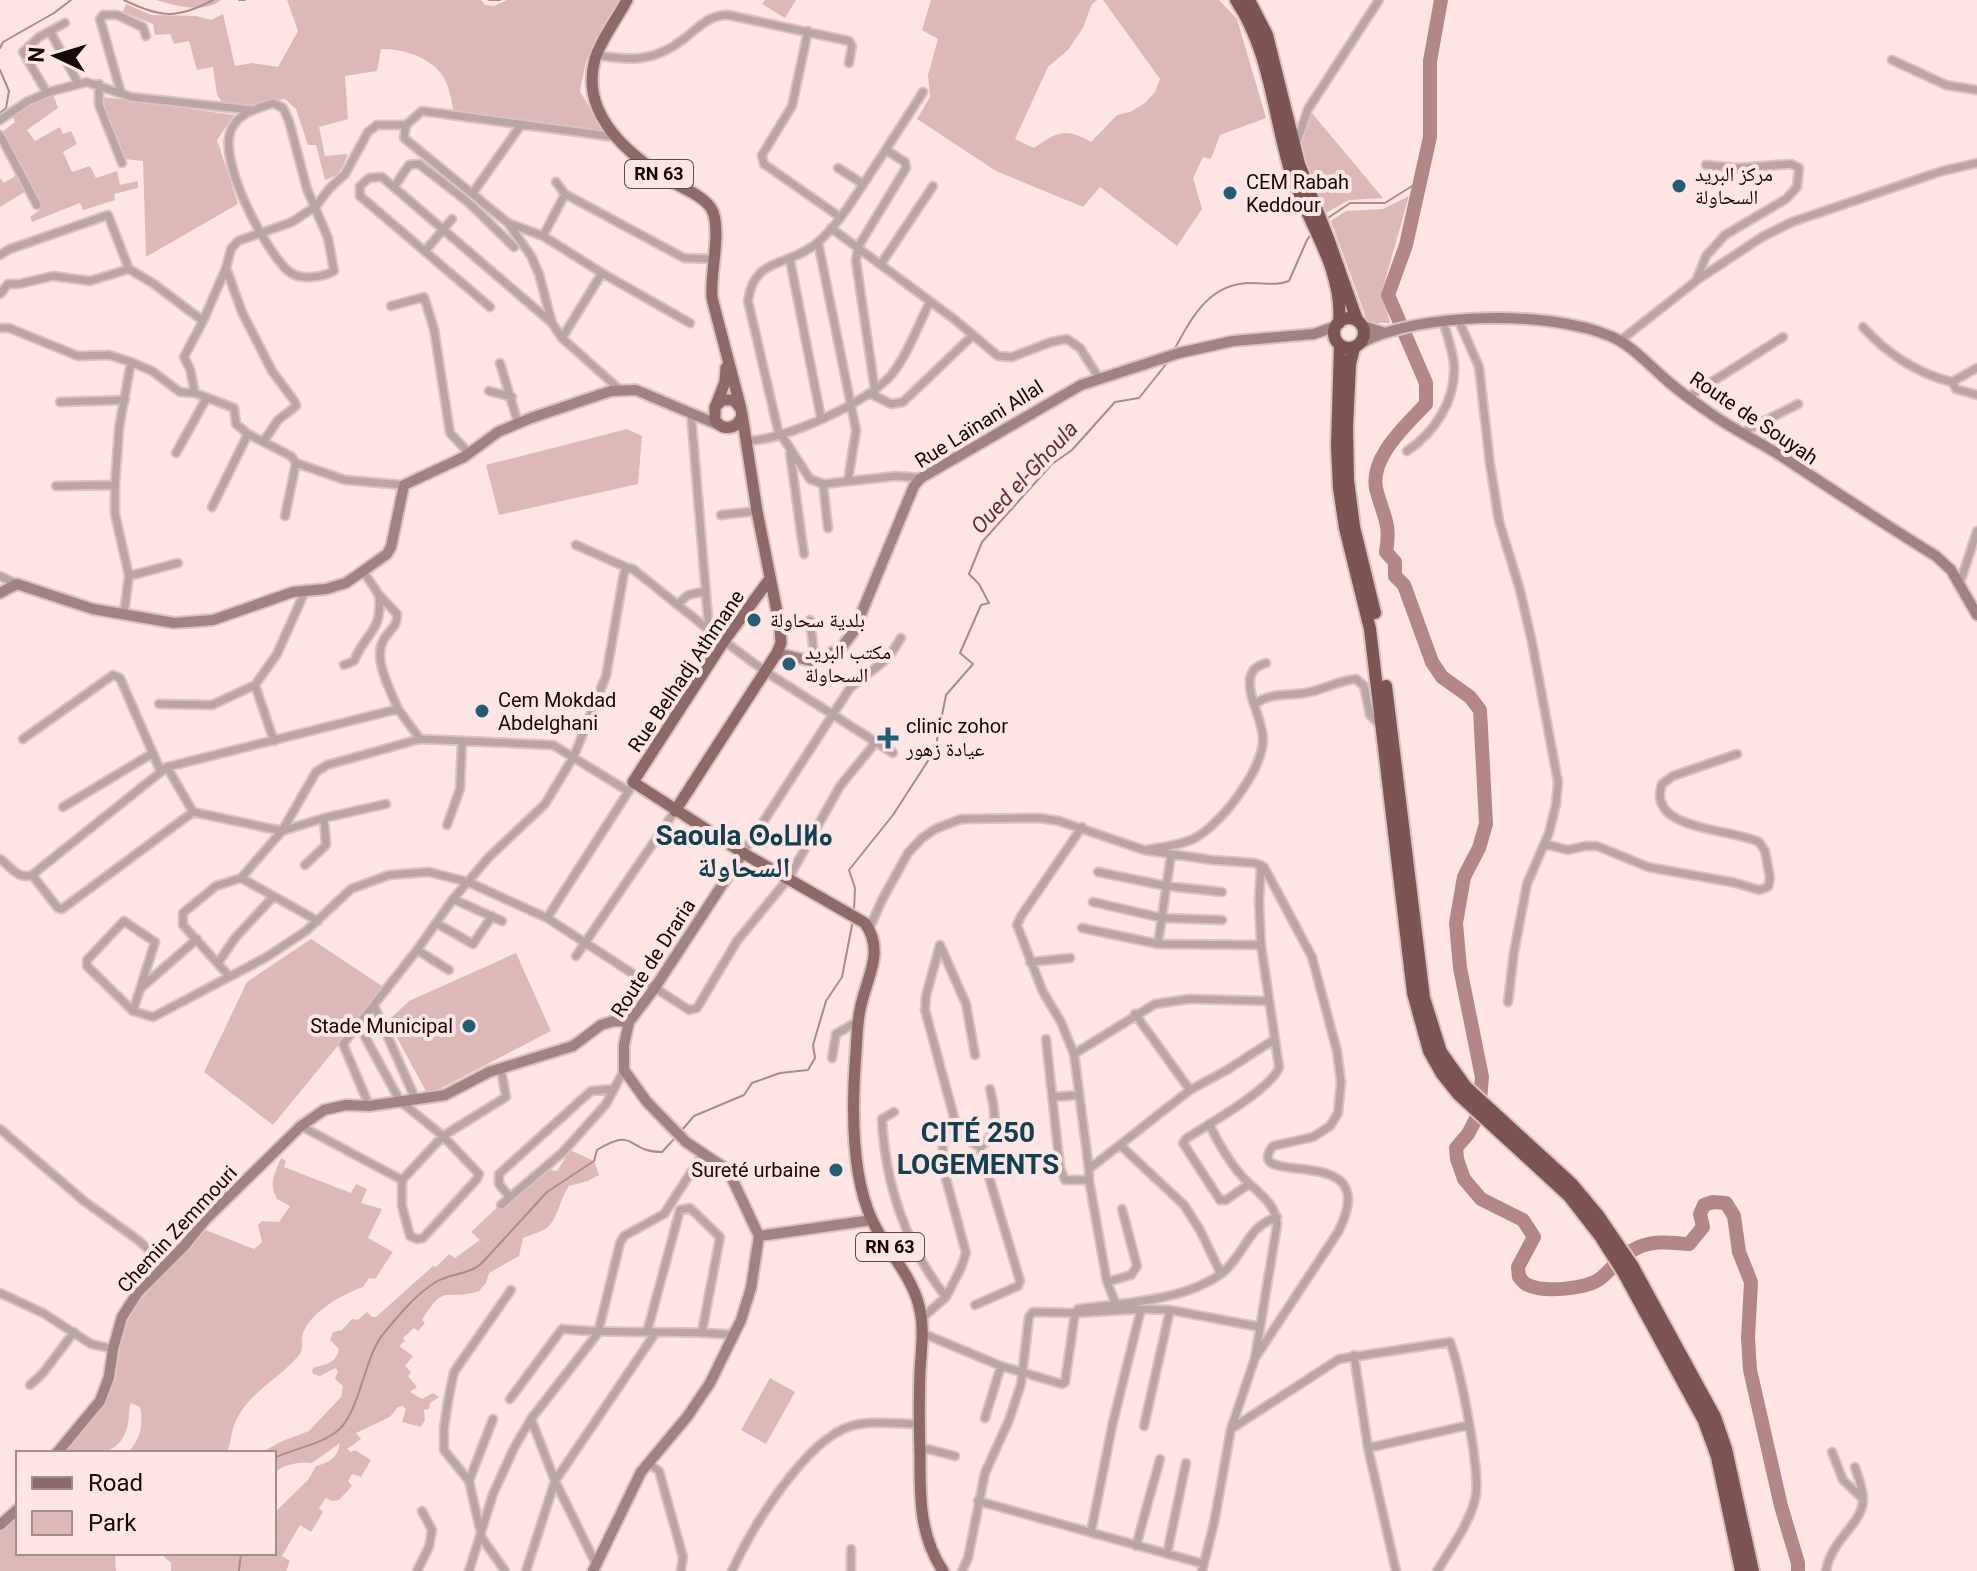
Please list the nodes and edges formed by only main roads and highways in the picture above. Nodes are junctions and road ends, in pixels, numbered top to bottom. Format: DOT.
graph roads {
  1 [pos="627,0"];
  2 [pos="1236,0"];
  3 [pos="1249,0"];
  4 [pos="1313,215"];
  5 [pos="1325,242"];
  6 [pos="1360,323"];
  7 [pos="1338,324"];
  8 [pos="1382,332"];
  9 [pos="1314,334"];
  10 [pos="1339,344"];
  11 [pos="1358,345"];
  12 [pos="726,351"];
  13 [pos="715,406"];
  14 [pos="742,411"];
  15 [pos="696,414"];
  16 [pos="722,426"];
  17 [pos="747,441"];
  18 [pos="769,580"];
  19 [pos="0,593"];
  20 [pos="1977,615"];
  21 [pos="777,653"];
  22 [pos="675,811"];
  23 [pos="743,853"];
  24 [pos="629,1022"];
  25 [pos="1462,1090"];
  26 [pos="872,1220"];
  27 [pos="759,1236"];
  28 [pos="1627,1269"];
  29 [pos="59,1451"];
  30 [pos="16,1511"];
  31 [pos="0,1525"];
  32 [pos="595,1567"];
  33 [pos="943,1571"];
  34 [pos="1741,1571"];
  35 [pos="1753,1571"];
  1 -- 12 [label="main road, RN 63"];
  2 -- 4 [label="highway"];
  3 -- 4 [label="highway"];
  4 -- 5 [label="highway"];
  5 -- 6 [label="highway"];
  5 -- 7 [label="highway"];
  6 -- 7 [label="highway"];
  6 -- 8 [label="main road, Route de Souyah"];
  6 -- 11 [label="highway"];
  7 -- 9 [label="main road"];
  7 -- 10 [label="highway"];
  8 -- 11 [label="main road, Route de Souyah"];
  8 -- 20 [label="main road, Route de Souyah"];
  9 -- 10 [label="main road"];
  9 -- 21 [label="main road, Rue Laïnani Allal"];
  10 -- 11 [label="highway"];
  10 -- 25 [label="highway"];
  11 -- 25 [label="highway"];
  12 -- 13 [label="main road, RN 63"];
  12 -- 14 [label="main road, RN 63"];
  13 -- 14 [label="main road"];
  13 -- 15 [label="main road"];
  13 -- 16 [label="main road, RN 63"];
  14 -- 16 [label="main road"];
  14 -- 17 [label="main road, RN 63"];
  15 -- 16 [label="main road"];
  15 -- 19 [label="main road"];
  16 -- 17 [label="main road"];
  17 -- 18 [label="main road, RN 63"];
  18 -- 21 [label="main road"];
  18 -- 22 [label="main road, Rue Belhadj Athmane"];
  21 -- 22 [label="main road"];
  22 -- 23 [label="main road"];
  23 -- 24 [label="main road, Route de Draria"];
  23 -- 26 [label="main road, RN 63"];
  24 -- 27 [label="main road, Route de Draria"];
  24 -- 29 [label="main road, Chemin Zemmouri"];
  25 -- 28 [label="highway"];
  26 -- 27 [label="main road"];
  26 -- 33 [label="main road, RN 63"];
  27 -- 32 [label="main road"];
  28 -- 34 [label="highway"];
  28 -- 35 [label="highway"];
  30 -- 31 [label="main road"];
}
